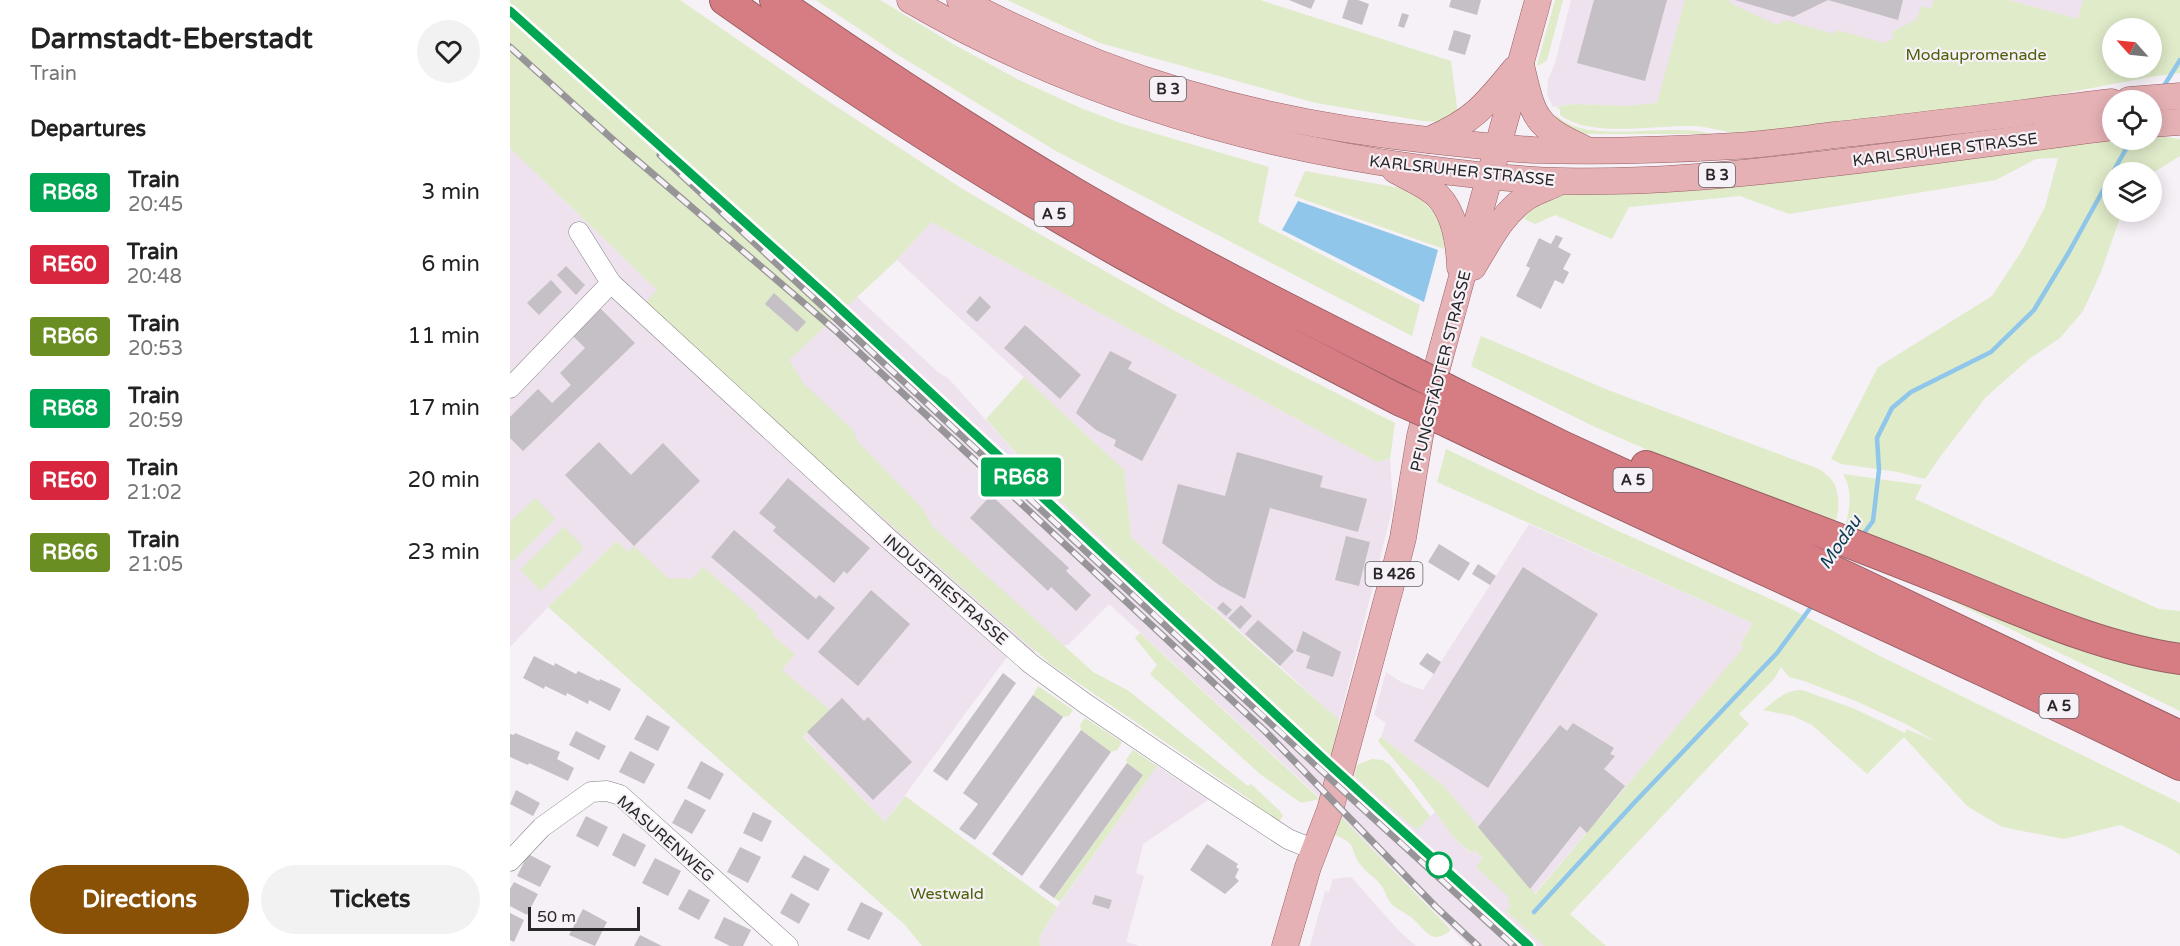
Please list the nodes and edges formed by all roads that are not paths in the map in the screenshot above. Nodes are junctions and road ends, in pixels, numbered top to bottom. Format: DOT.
graph roads {
  1 [pos="725,0"];
  2 [pos="775,0"];
  3 [pos="910,0"];
  4 [pos="960,0"];
  5 [pos="1538,0"];
  6 [pos="1521,62"];
  7 [pos="2102,103"];
  8 [pos="2102,128"];
  9 [pos="1428,141"];
  10 [pos="1497,148"];
  11 [pos="1588,151"];
  12 [pos="1383,163"];
  13 [pos="1489,176"];
  14 [pos="1562,181"];
  15 [pos="579,232"];
  16 [pos="611,283"];
  17 [pos="1460,288"];
  18 [pos="510,388"];
  19 [pos="1458,395"];
  20 [pos="1803,573"];
  21 [pos="1844,592"];
  22 [pos="2180,659"];
  23 [pos="2180,736"];
  24 [pos="2180,765"];
  25 [pos="1315,850"];
  26 [pos="510,861"];
  27 [pos="788,946"];
  28 [pos="1285,946"];
  1 -- 20 [label="highway, A 5, bridge"];
  2 -- 19 [label="highway, A 5, bridge"];
  3 -- 12 [label="main road, KARLSRUHER STRASSE / B 3"];
  4 -- 9 [label="main road, KARLSRUHER STRASSE / B 3"];
  5 -- 6 [label="main road"];
  6 -- 9 [label="main road"];
  6 -- 10 [label="main road"];
  6 -- 11 [label="main road"];
  7 -- 11 [label="main road, KARLSRUHER STRASSE / B 3"];
  8 -- 14 [label="main road, KARLSRUHER STRASSE / B 3"];
  9 -- 10 [label="main road, KARLSRUHER STRASSE / B 3"];
  10 -- 11 [label="main road, KARLSRUHER STRASSE / B 3"];
  10 -- 13 [label="main road, B 426"];
  12 -- 13 [label="main road, KARLSRUHER STRASSE / B 3"];
  12 -- 17 [label="main road"];
  13 -- 14 [label="main road, KARLSRUHER STRASSE / B 3"];
  13 -- 17 [label="main road, PFUNGSTÄDTER STRASSE / B 426"];
  14 -- 17 [label="main road, B 426"];
  15 -- 16 [label="street, INDUSTRIESTRASSE"];
  16 -- 18 [label="street"];
  16 -- 25 [label="street, INDUSTRIESTRASSE"];
  17 -- 25 [label="main road, PFUNGSTÄDTER STRASSE / B 426"];
  19 -- 20 [label="highway, A 5"];
  19 -- 22 [label="highway"];
  20 -- 21 [label="highway, A 5"];
  21 -- 23 [label="highway, A 5"];
  21 -- 24 [label="highway, A 5"];
  25 -- 28 [label="main road, PFUNGSTÄDTER STRASSE / B 426"];
  26 -- 27 [label="street, MASURENWEG"];
}
